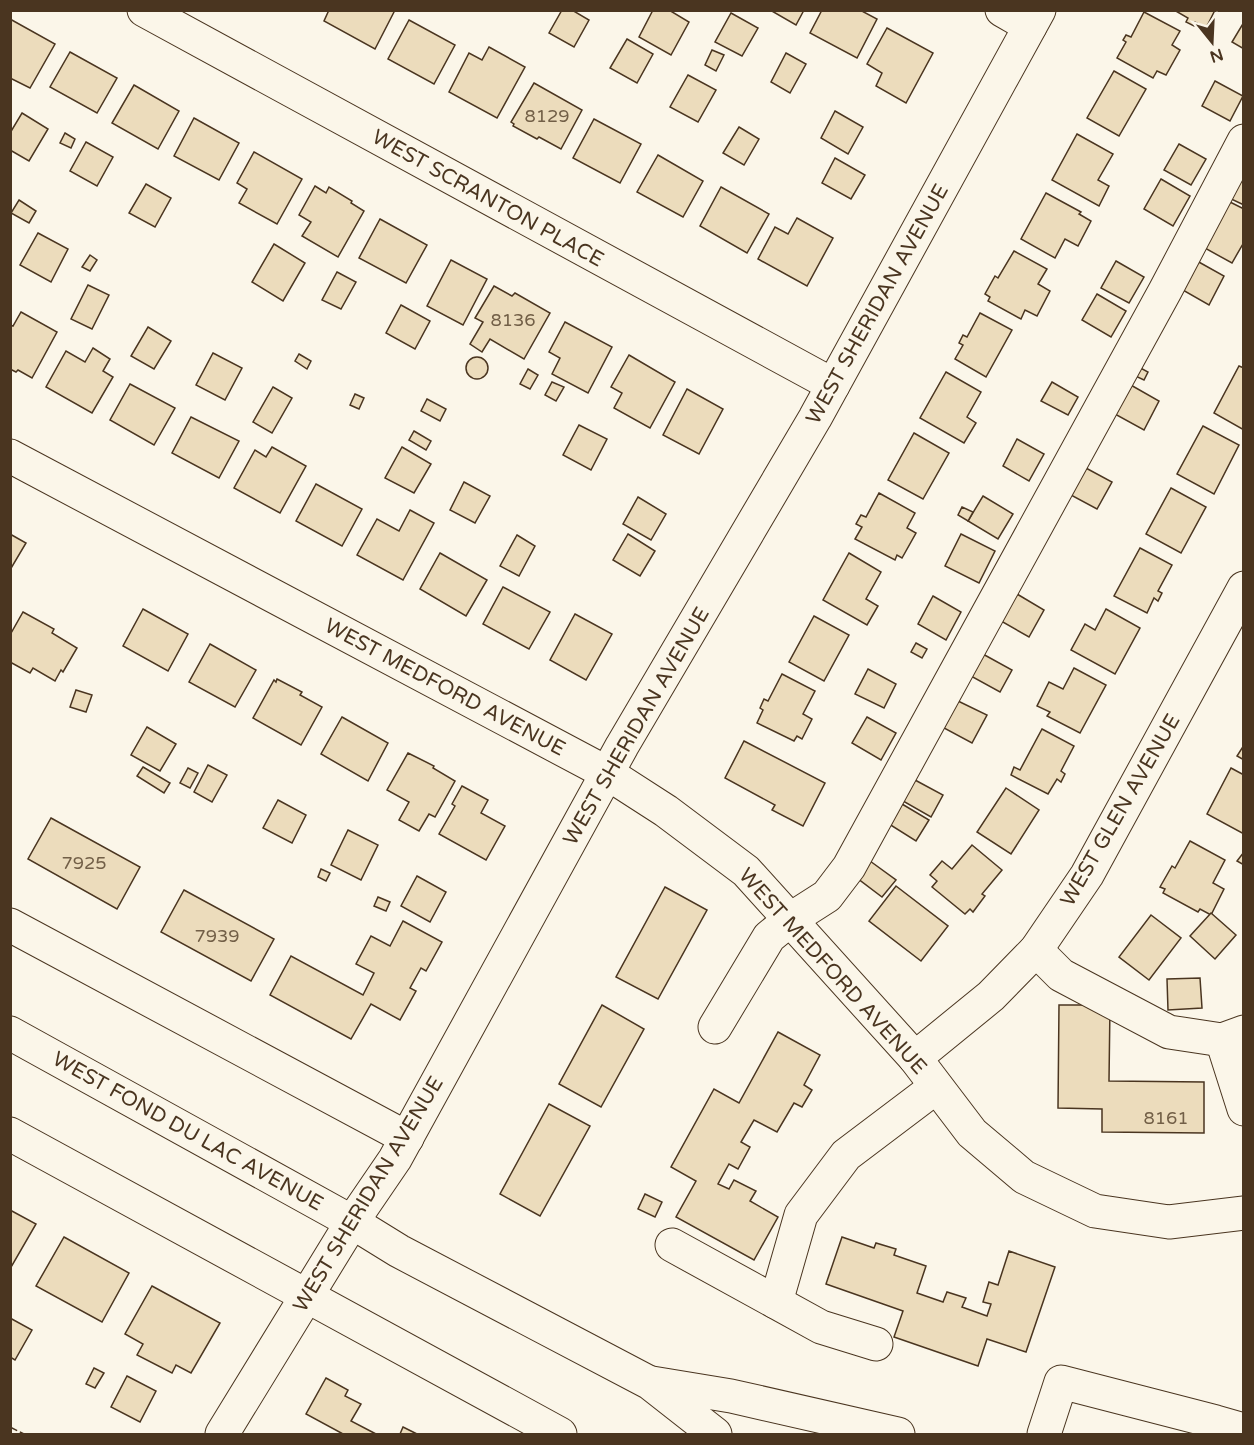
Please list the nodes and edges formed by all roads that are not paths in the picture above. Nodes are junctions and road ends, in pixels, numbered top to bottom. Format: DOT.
graph roads {
  1 [pos="144,10"];
  2 [pos="1002,10"];
  3 [pos="1034,18"];
  4 [pos="1244,141"];
  5 [pos="833,385"];
  6 [pos="10,456"];
  7 [pos="1244,588"];
  8 [pos="608,773"];
  9 [pos="791,919"];
  10 [pos="10,925"];
  11 [pos="1036,950"];
  12 [pos="715,1027"];
  13 [pos="10,1034"];
  14 [pos="1233,1036"];
  15 [pos="915,1058"];
  16 [pos="936,1087"];
  17 [pos="1244,1109"];
  18 [pos="10,1134"];
  19 [pos="407,1138"];
  20 [pos="1244,1213"];
  21 [pos="352,1222"];
  22 [pos="672,1245"];
  23 [pos="307,1296"];
  24 [pos="776,1302"];
  25 [pos="876,1344"];
  26 [pos="650,1383"];
  27 [pos="1224,1429"];
  28 [pos="222,1434"];
  29 [pos="560,1434"];
  30 [pos="715,1434"];
  31 [pos="898,1434"];
  32 [pos="1044,1434"];
  1 -- 5 [label="street, WEST SCRANTON PLACE"];
  2 -- 3 [label="street"];
  3 -- 5 [label="street, WEST SHERIDAN AVENUE"];
  4 -- 9 [label="street"];
  5 -- 8 [label="street, WEST SHERIDAN AVENUE"];
  6 -- 8 [label="street, WEST MEDFORD AVENUE"];
  7 -- 11 [label="street, WEST GLEN AVENUE"];
  8 -- 9 [label="street, WEST MEDFORD AVENUE"];
  8 -- 19 [label="street, WEST SHERIDAN AVENUE"];
  9 -- 12 [label="street"];
  9 -- 15 [label="street, WEST MEDFORD AVENUE"];
  10 -- 19 [label="street"];
  11 -- 14 [label="street"];
  11 -- 15 [label="street, WEST GLEN AVENUE"];
  13 -- 21 [label="street, WEST FOND DU LAC AVENUE"];
  14 -- 17 [label="street"];
  15 -- 16 [label="street, WEST MEDFORD AVENUE"];
  16 -- 20 [label="street, WEST MEDFORD AVENUE"];
  16 -- 24 [label="street"];
  18 -- 23 [label="street"];
  19 -- 21 [label="street, WEST SHERIDAN AVENUE"];
  21 -- 23 [label="street, WEST SHERIDAN AVENUE"];
  21 -- 26 [label="street, WEST FOND DU LAC AVENUE"];
  22 -- 24 [label="street"];
  23 -- 28 [label="street, WEST SHERIDAN AVENUE"];
  23 -- 29 [label="street"];
  24 -- 25 [label="street"];
  26 -- 30 [label="street, WEST FOND DU LAC AVENUE"];
  26 -- 31 [label="street, WEST FOND DU LAC AVENUE"];
  27 -- 32 [label="street"];
}
